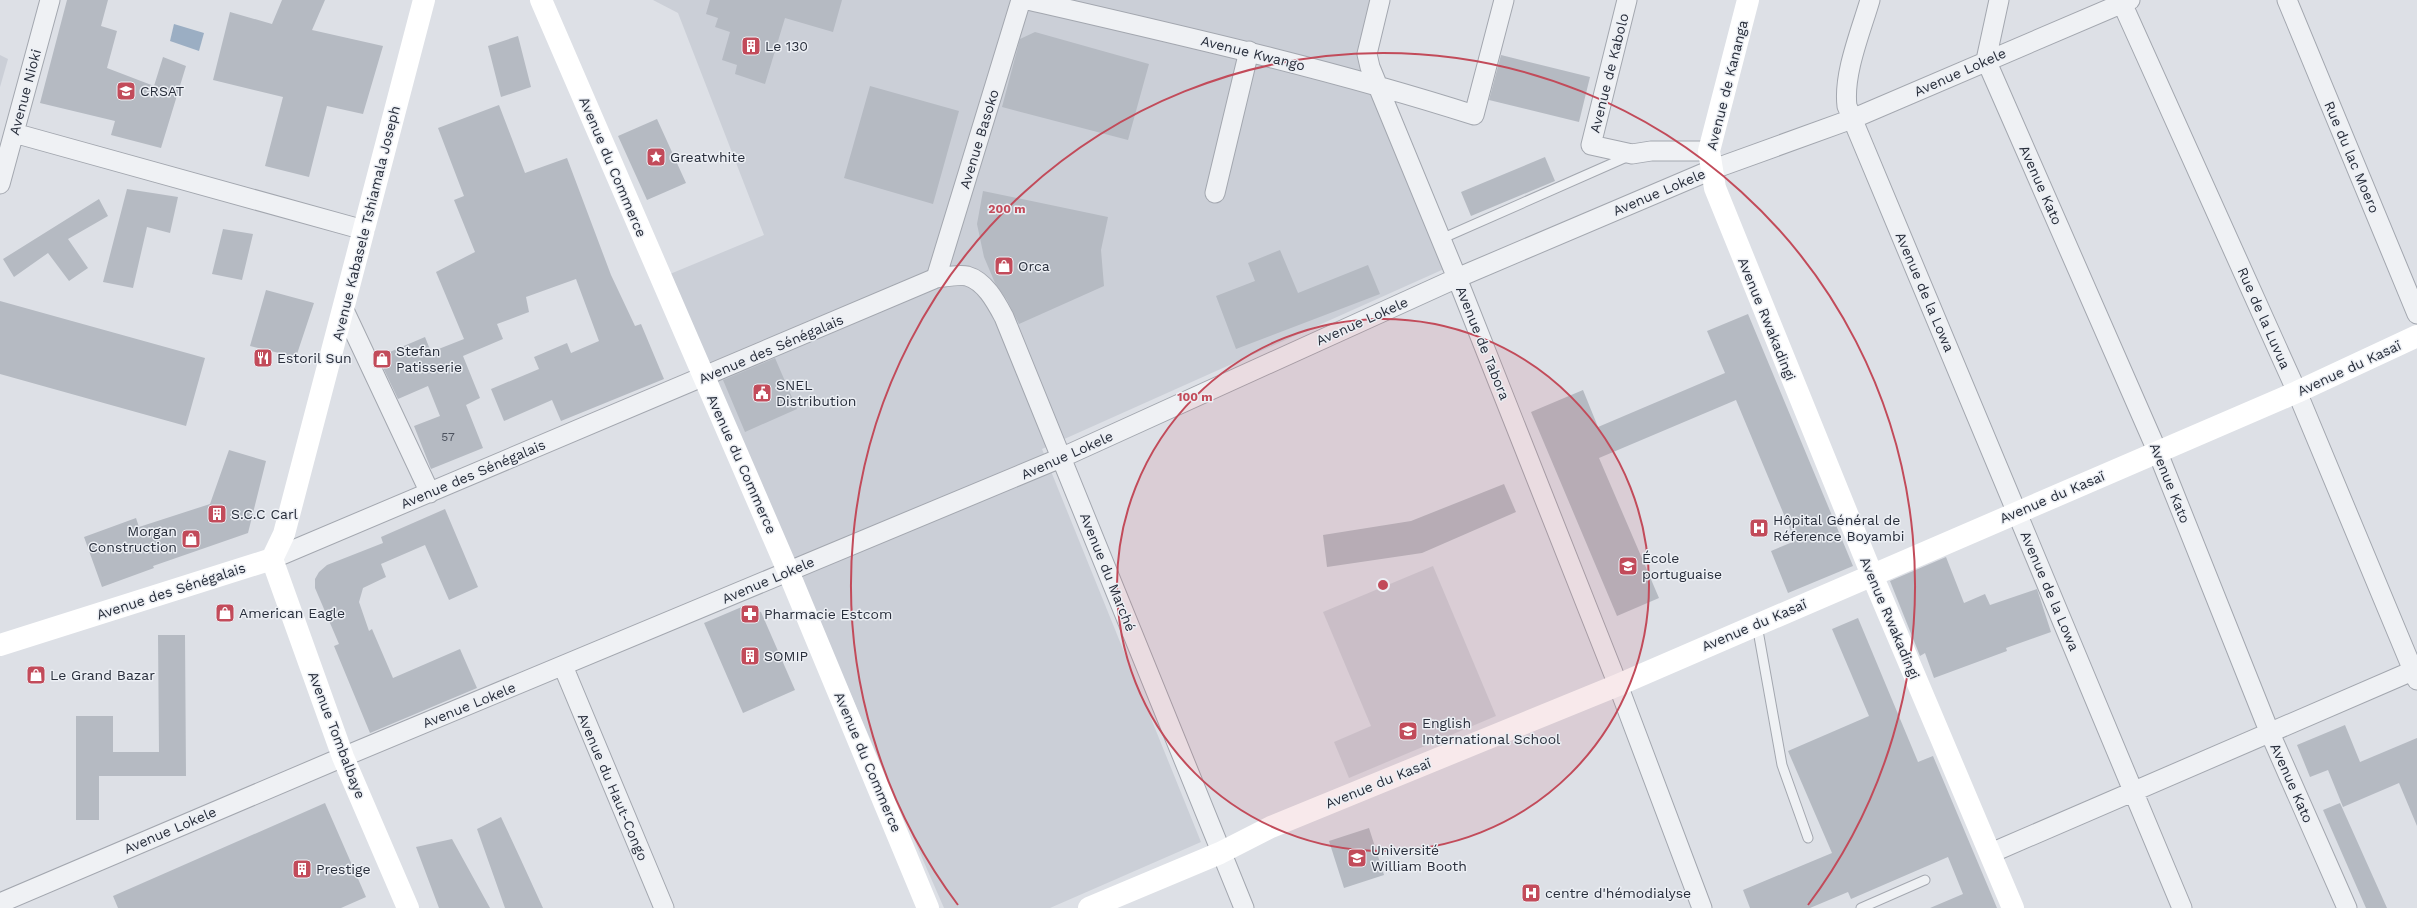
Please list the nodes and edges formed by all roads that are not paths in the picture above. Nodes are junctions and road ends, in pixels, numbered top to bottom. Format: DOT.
graph roads {
  1 [pos="50,0"];
  2 [pos="424,0"];
  3 [pos="541,0"];
  4 [pos="1021,0"];
  5 [pos="1028,0"];
  6 [pos="1380,0"];
  7 [pos="1504,0"];
  8 [pos="1626,0"];
  9 [pos="1748,0"];
  10 [pos="1870,0"];
  11 [pos="1999,0"];
  12 [pos="2287,0"];
  13 [pos="2125,1"];
  14 [pos="1249,51"];
  15 [pos="1986,60"];
  16 [pos="1376,84"];
  17 [pos="1852,119"];
  18 [pos="14,133"];
  19 [pos="1632,154"];
  20 [pos="1710,160"];
  21 [pos="0,184"];
  22 [pos="1215,193"];
  23 [pos="364,230"];
  24 [pos="1441,239"];
  25 [pos="936,278"];
  26 [pos="1457,278"];
  27 [pos="344,310"];
  28 [pos="2417,314"];
  29 [pos="2417,336"];
  30 [pos="704,378"];
  31 [pos="2297,392"];
  32 [pos="2158,453"];
  33 [pos="1063,457"];
  34 [pos="430,493"];
  35 [pos="2017,511"];
  36 [pos="272,559"];
  37 [pos="788,571"];
  38 [pos="1872,575"];
  39 [pos="1757,624"];
  40 [pos="0,646"];
  41 [pos="562,666"];
  42 [pos="2416,673"];
  43 [pos="1618,685"];
  44 [pos="2269,731"];
  45 [pos="343,757"];
  46 [pos="2134,791"];
  47 [pos="1808,838"];
  48 [pos="1220,853"];
  49 [pos="1991,853"];
  50 [pos="1925,880"];
  51 [pos="0,903"];
  52 [pos="408,908"];
  53 [pos="664,908"];
  54 [pos="928,908"];
  55 [pos="1089,908"];
  56 [pos="1244,908"];
  57 [pos="1702,908"];
  58 [pos="1861,908"];
  59 [pos="2013,908"];
  60 [pos="2182,908"];
  61 [pos="2347,908"];
  1 -- 18 [label="street, Avenue Nioki"];
  2 -- 23 [label="street, Avenue Kabasele Tshiamala Joseph"];
  3 -- 30 [label="street, Avenue du Commerce"];
  4 -- 25 [label="street, Avenue Basoko"];
  5 -- 14 [label="street, Avenue Kwango"];
  6 -- 16 [label="street, Avenue de Tabora"];
  7 -- 16 [label="street, Avenue Kwango"];
  8 -- 19 [label="street, Avenue de Kabolo"];
  9 -- 20 [label="street, Avenue de Kananga"];
  10 -- 17 [label="street, Avenue de la Lowa"];
  11 -- 15 [label="street"];
  12 -- 28 [label="street, Rue du lac Moero"];
  13 -- 15 [label="street, Avenue Lokele"];
  13 -- 31 [label="street, Rue de la Luvua"];
  14 -- 16 [label="street, Avenue Kwango"];
  14 -- 22 [label="street"];
  15 -- 17 [label="street, Avenue Lokele"];
  15 -- 32 [label="street, Avenue Kato"];
  16 -- 24 [label="street, Avenue de Tabora"];
  17 -- 20 [label="street, Avenue Lokele"];
  17 -- 35 [label="street, Avenue de la Lowa"];
  18 -- 21 [label="street, Avenue Nioki"];
  18 -- 23 [label="street"];
  19 -- 20 [label="street"];
  19 -- 24 [label="lane"];
  20 -- 26 [label="street, Avenue Lokele"];
  20 -- 38 [label="street, Avenue Rwakadingi"];
  23 -- 27 [label="street, Avenue Kabasele Tshiamala Joseph"];
  24 -- 26 [label="street, Avenue de Tabora"];
  25 -- 30 [label="street, Avenue des Sénégalais"];
  25 -- 33 [label="street, Avenue du Marché"];
  26 -- 33 [label="street, Avenue Lokele"];
  26 -- 43 [label="street, Avenue de Tabora"];
  27 -- 34 [label="street"];
  27 -- 36 [label="street, Avenue Kabasele Tshiamala Joseph"];
  29 -- 31 [label="street, Avenue du Kasaï"];
  30 -- 34 [label="street, Avenue des Sénégalais"];
  30 -- 37 [label="street, Avenue du Commerce"];
  31 -- 32 [label="street, Avenue du Kasaï"];
  31 -- 42 [label="street, Rue de la Luvua"];
  32 -- 35 [label="street, Avenue du Kasaï"];
  32 -- 44 [label="street, Avenue Kato"];
  33 -- 37 [label="street, Avenue Lokele"];
  33 -- 48 [label="street, Avenue du Marché"];
  34 -- 36 [label="street, Avenue des Sénégalais"];
  35 -- 38 [label="street, Avenue du Kasaï"];
  35 -- 46 [label="street, Avenue de la Lowa"];
  36 -- 40 [label="street, Avenue des Sénégalais"];
  36 -- 45 [label="street, Avenue Tombalbaye"];
  37 -- 41 [label="street, Avenue Lokele"];
  37 -- 54 [label="street, Avenue du Commerce"];
  38 -- 39 [label="street, Avenue du Kasaï"];
  38 -- 49 [label="street, Avenue Rwakadingi"];
  39 -- 43 [label="street, Avenue du Kasaï"];
  39 -- 47 [label="lane"];
  41 -- 45 [label="street, Avenue Lokele"];
  41 -- 53 [label="street, Avenue du Haut-Congo"];
  42 -- 44 [label="street"];
  43 -- 48 [label="street, Avenue du Kasaï"];
  43 -- 57 [label="street, Avenue de Tabora"];
  44 -- 46 [label="street"];
  44 -- 61 [label="street, Avenue Kato"];
  45 -- 51 [label="street, Avenue Lokele"];
  45 -- 52 [label="street, Avenue Tombalbaye"];
  46 -- 49 [label="street"];
  46 -- 60 [label="street, Avenue de la Lowa"];
  48 -- 55 [label="street, Avenue du Kasaï"];
  48 -- 56 [label="street, Avenue du Marché"];
  49 -- 59 [label="street, Avenue Rwakadingi"];
  50 -- 58 [label="lane"];
}
